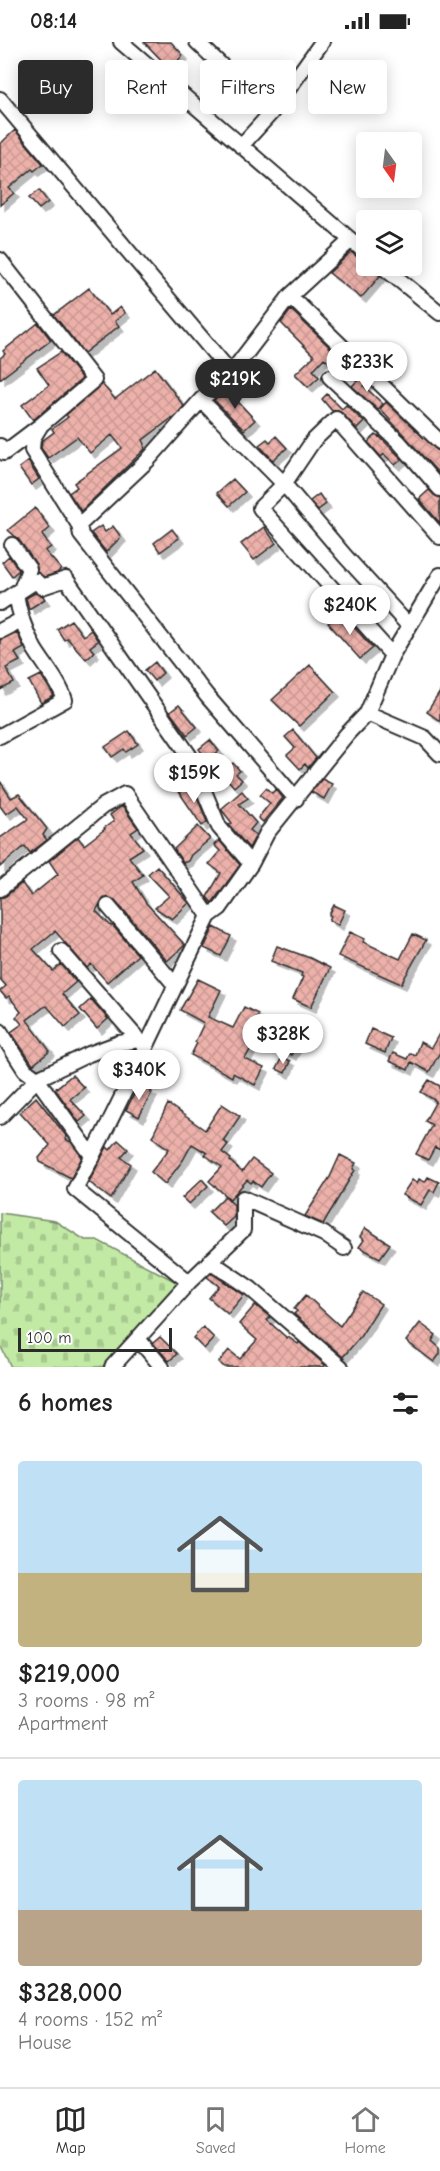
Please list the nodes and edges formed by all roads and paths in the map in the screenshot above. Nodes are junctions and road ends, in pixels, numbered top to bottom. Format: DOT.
graph roads {
  1 [pos="121,42"];
  2 [pos="197,42"];
  3 [pos="322,42"];
  4 [pos="216,60"];
  5 [pos="296,78"];
  6 [pos="0,99"];
  7 [pos="270,114"];
  8 [pos="241,146"];
  9 [pos="351,240"];
  10 [pos="356,244"];
  11 [pos="0,260"];
  12 [pos="394,276"];
  13 [pos="290,296"];
  14 [pos="440,313"];
  15 [pos="231,373"];
  16 [pos="330,377"];
  17 [pos="201,400"];
  18 [pos="41,425"];
  19 [pos="440,442"];
  20 [pos="0,446"];
  21 [pos="284,484"];
  22 [pos="440,489"];
  23 [pos="79,525"];
  24 [pos="440,537"];
  25 [pos="12,545"];
  26 [pos="440,575"];
  27 [pos="0,603"];
  28 [pos="21,620"];
  29 [pos="409,626"];
  30 [pos="0,631"];
  31 [pos="392,656"];
  32 [pos="367,713"];
  33 [pos="0,736"];
  34 [pos="440,754"];
  35 [pos="296,799"];
  36 [pos="251,864"];
  37 [pos="0,889"];
  38 [pos="108,906"];
  39 [pos="209,916"];
  40 [pos="62,951"];
  41 [pos="175,985"];
  42 [pos="0,1031"];
  43 [pos="142,1044"];
  44 [pos="37,1079"];
  45 [pos="0,1118"];
  46 [pos="93,1157"];
  47 [pos="344,1248"];
  48 [pos="210,1261"];
  49 [pos="189,1282"];
  50 [pos="139,1340"];
  51 [pos="112,1367"];
  52 [pos="162,1367"];
  53 [pos="341,1367"];
  1 -- 8 [label="street"];
  2 -- 4 [label="street"];
  3 -- 5 [label="street"];
  6 -- 15 [label="street"];
  7 -- 8 [label="street"];
  8 -- 9 [label="street"];
  9 -- 10 [label="street"];
  9 -- 13 [label="street"];
  11 -- 18 [label="street"];
  12 -- 14 [label="street"];
  13 -- 15 [label="street"];
  13 -- 19 [label="street"];
  15 -- 17 [label="street"];
  16 -- 22 [label="street"];
  17 -- 21 [label="street"];
  17 -- 23 [label="street"];
  18 -- 20 [label="street"];
  18 -- 23 [label="street"];
  21 -- 24 [label="street"];
  21 -- 29 [label="street"];
  21 -- 31 [label="street"];
  23 -- 35 [label="street"];
  25 -- 27 [label="street"];
  26 -- 29 [label="street"];
  28 -- 30 [label="street"];
  28 -- 33 [label="street"];
  28 -- 36 [label="street"];
  29 -- 31 [label="street"];
  31 -- 32 [label="street"];
  32 -- 34 [label="street"];
  32 -- 35 [label="street"];
  35 -- 36 [label="street"];
  36 -- 39 [label="street"];
  37 -- 39 [label="street"];
  38 -- 41 [label="street"];
  39 -- 41 [label="street"];
  40 -- 43 [label="street"];
  41 -- 43 [label="street"];
  42 -- 44 [label="street"];
  43 -- 44 [label="street"];
  43 -- 46 [label="street"];
  44 -- 45 [label="street"];
  44 -- 46 [label="street"];
  46 -- 49 [label="street"];
  47 -- 48 [label="street"];
  48 -- 49 [label="street"];
  48 -- 53 [label="street"];
  49 -- 50 [label="street"];
  50 -- 51 [label="street"];
  50 -- 52 [label="street"];
}
